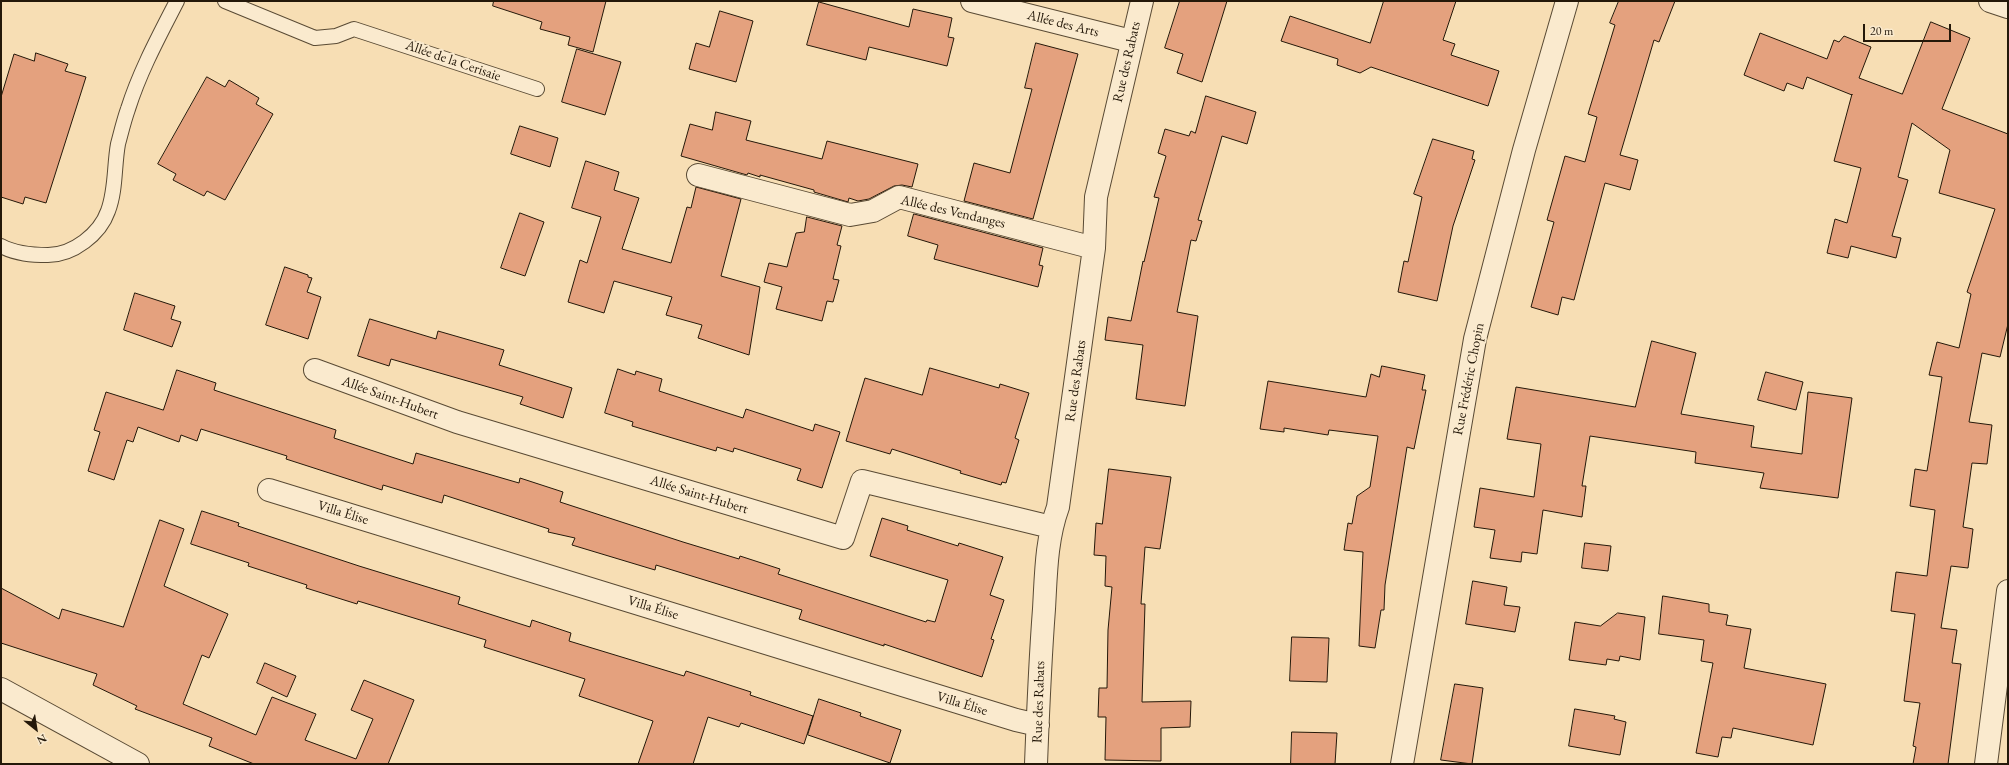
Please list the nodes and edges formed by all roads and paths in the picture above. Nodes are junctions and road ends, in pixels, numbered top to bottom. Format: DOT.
graph roads {
  1 [pos="177,1"];
  2 [pos="225,1"];
  3 [pos="972,1"];
  4 [pos="1142,1"];
  5 [pos="1568,1"];
  6 [pos="1990,1"];
  7 [pos="2008,7"];
  8 [pos="1132,41"];
  9 [pos="537,89"];
  10 [pos="698,175"];
  11 [pos="1,246"];
  12 [pos="1094,248"];
  13 [pos="315,370"];
  14 [pos="269,490"];
  15 [pos="1051,527"];
  16 [pos="2008,591"];
  17 [pos="1,689"];
  18 [pos="1038,725"];
  19 [pos="138,764"];
  20 [pos="1036,764"];
  21 [pos="1402,764"];
  22 [pos="1986,764"];
  1 -- 11 [label="lane"];
  2 -- 9 [label="lane, Allée de la Cerisaie"];
  3 -- 8 [label="street, Allée des Arts"];
  4 -- 8 [label="street, Rue des Rabats"];
  5 -- 21 [label="street, Rue Frédéric Chopin"];
  6 -- 7 [label="street"];
  8 -- 12 [label="street, Rue des Rabats"];
  10 -- 12 [label="street, Allée des Vendanges"];
  12 -- 15 [label="street, Rue des Rabats"];
  13 -- 15 [label="street, Allée Saint-Hubert"];
  14 -- 18 [label="street, Villa Élise"];
  15 -- 18 [label="street, Rue des Rabats"];
  16 -- 22 [label="street"];
  17 -- 19 [label="street"];
  18 -- 20 [label="street, Rue des Rabats"];
}
